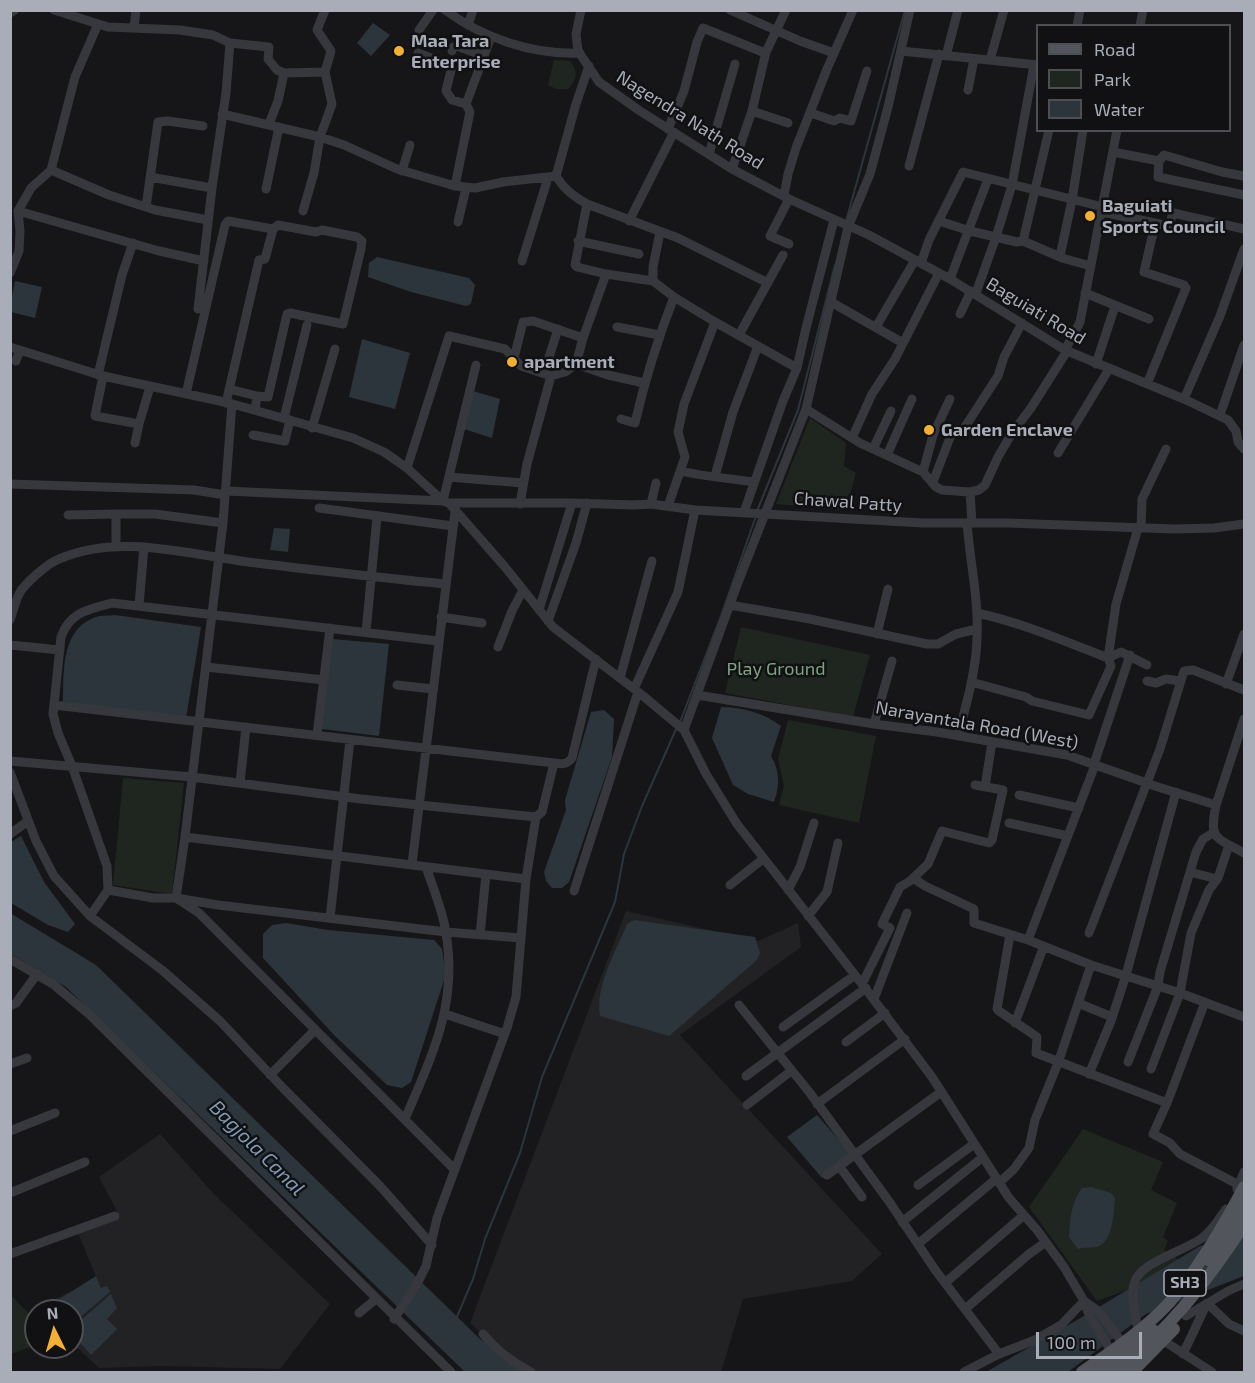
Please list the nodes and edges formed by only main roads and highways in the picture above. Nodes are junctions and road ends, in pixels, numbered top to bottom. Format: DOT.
graph roads {
  1 [pos="1242,1186"];
  2 [pos="1245,1206"];
  3 [pos="1245,1225"];
  4 [pos="1245,1231"];
  5 [pos="1082,1372"];
  6 [pos="1100,1372"];
  7 [pos="1115,1372"];
  8 [pos="1132,1372"];
  1 -- 5 [label="main road, SH3"];
  2 -- 6 [label="main road"];
  3 -- 7 [label="main road"];
  4 -- 8 [label="main road, SH3"];
}
